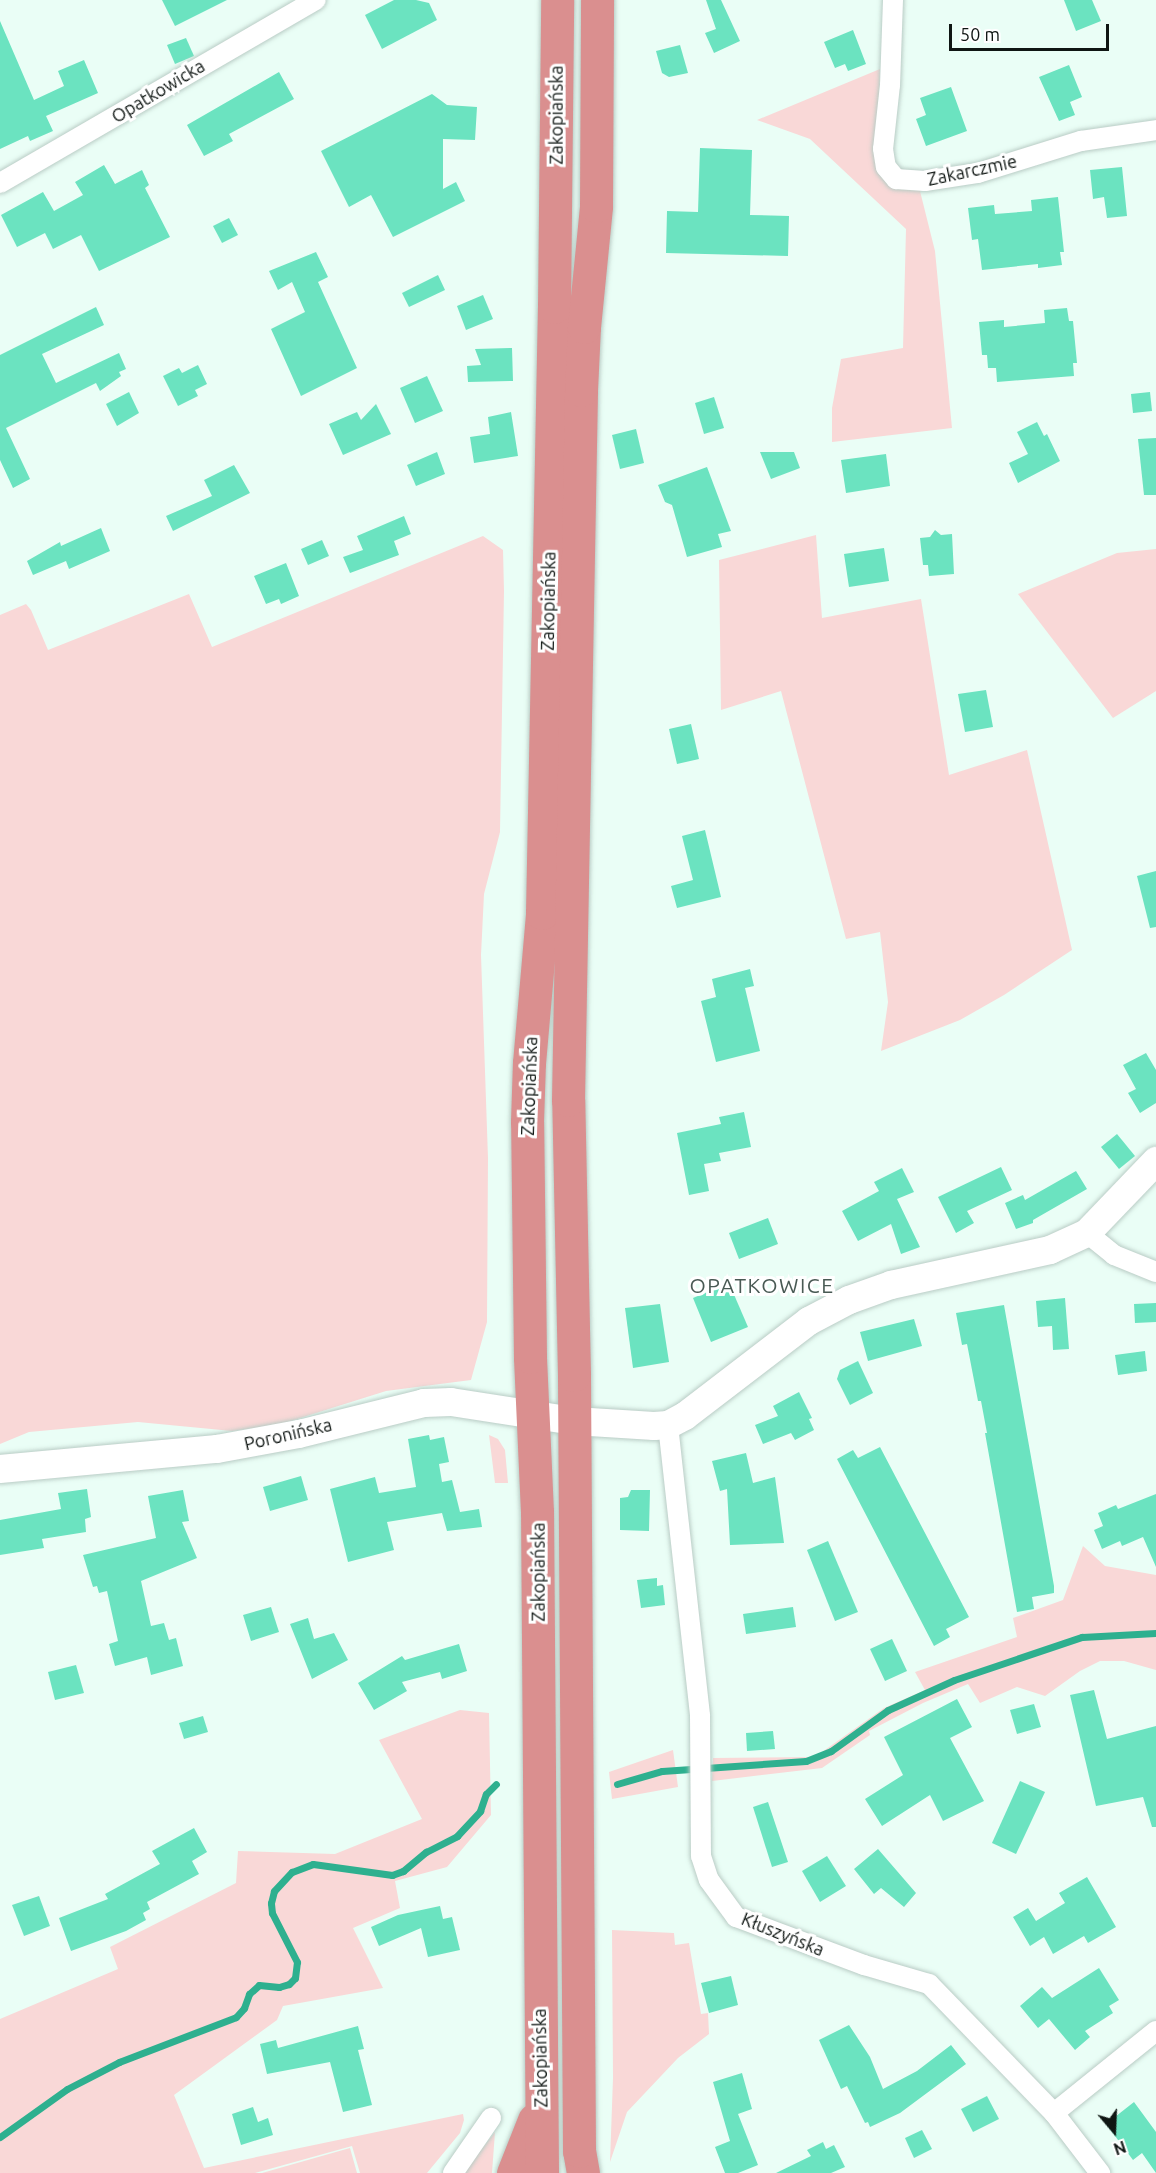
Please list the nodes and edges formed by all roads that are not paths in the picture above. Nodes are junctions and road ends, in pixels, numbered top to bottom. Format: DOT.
graph roads {
  1 [pos="316,0"];
  2 [pos="557,0"];
  3 [pos="597,0"];
  4 [pos="893,0"];
  5 [pos="1156,130"];
  6 [pos="0,183"];
  7 [pos="1156,1161"];
  8 [pos="1087,1233"];
  9 [pos="1156,1272"];
  10 [pos="533,1414"];
  11 [pos="574,1421"];
  12 [pos="668,1425"];
  13 [pos="0,1469"];
  14 [pos="1156,2031"];
  15 [pos="540,2104"];
  16 [pos="1054,2113"];
  17 [pos="491,2118"];
  18 [pos="581,2162"];
  19 [pos="453,2173"];
  20 [pos="513,2173"];
  21 [pos="542,2173"];
  22 [pos="1100,2173"];
  1 -- 6 [label="street, Opatkowicka"];
  2 -- 10 [label="highway, Zakopiańska"];
  3 -- 11 [label="highway, Zakopiańska"];
  4 -- 5 [label="street, Zakarczmie"];
  7 -- 8 [label="street"];
  8 -- 9 [label="street"];
  8 -- 12 [label="street"];
  10 -- 11 [label="street, Poronińska"];
  10 -- 13 [label="street, Poronińska"];
  10 -- 15 [label="highway, Zakopiańska"];
  11 -- 12 [label="street, Poronińska"];
  11 -- 18 [label="highway, Zakopiańska"];
  12 -- 16 [label="street, Kłuszyńska"];
  14 -- 16 [label="street"];
  15 -- 20 [label="highway"];
  15 -- 21 [label="highway, Zakopiańska"];
  16 -- 22 [label="street, Kłuszyńska"];
  17 -- 19 [label="street"];
}
